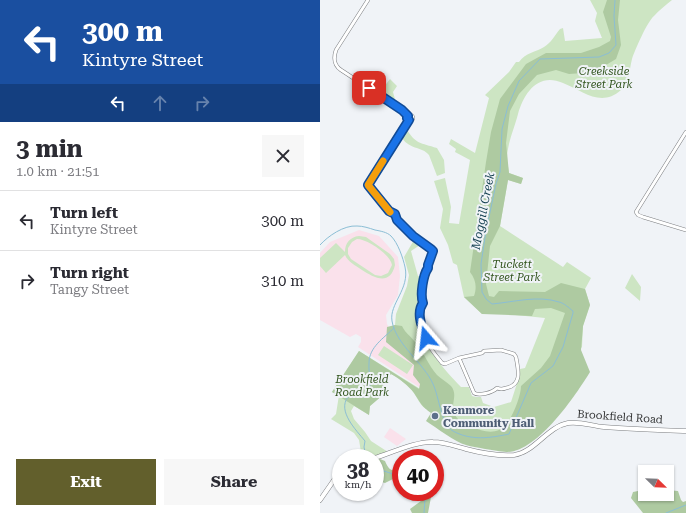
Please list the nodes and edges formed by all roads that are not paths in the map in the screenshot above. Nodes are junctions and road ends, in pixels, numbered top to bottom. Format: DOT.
graph roads {
  1 [pos="368,0"];
  2 [pos="686,132"];
  3 [pos="686,230"];
  4 [pos="459,358"];
  5 [pos="686,431"];
  6 [pos="384,455"];
  7 [pos="332,483"];
  8 [pos="320,500"];
  1 -- 4 [label="street"];
  2 -- 3 [label="street"];
  4 -- 4 [label="street"];
  5 -- 6 [label="main road, Brookfield Road"];
  7 -- 8 [label="main road"];
}
